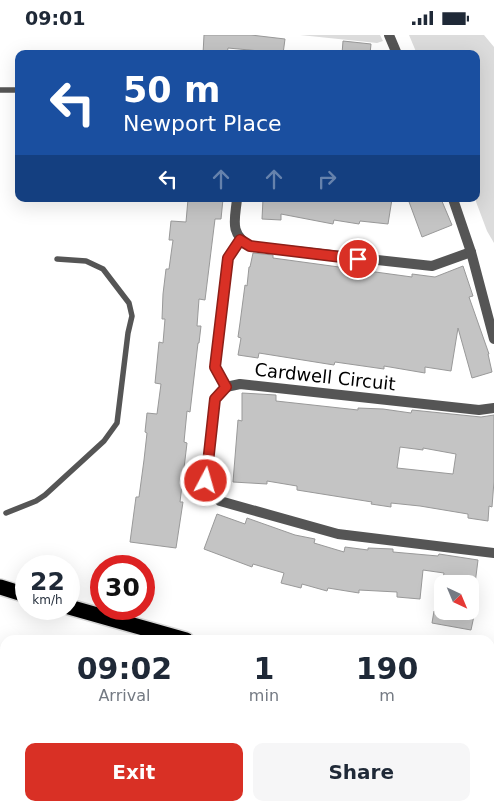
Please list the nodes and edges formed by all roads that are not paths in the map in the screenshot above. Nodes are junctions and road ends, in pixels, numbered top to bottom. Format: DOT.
graph roads {
  1 [pos="389,35"];
  2 [pos="395,50"];
  3 [pos="0,90"];
  4 [pos="15,90"];
  5 [pos="237,202"];
  6 [pos="454,202"];
  7 [pos="240,240"];
  8 [pos="471,253"];
  9 [pos="57,259"];
  10 [pos="494,339"];
  11 [pos="226,387"];
  12 [pos="494,408"];
  13 [pos="6,513"];
  14 [pos="494,553"];
  15 [pos="0,587"];
  16 [pos="15,592"];
  17 [pos="80,610"];
  18 [pos="168,635"];
  1 -- 2 [label="street"];
  3 -- 4 [label="lane"];
  5 -- 7 [label="street"];
  6 -- 8 [label="street"];
  7 -- 8 [label="street"];
  7 -- 11 [label="street"];
  8 -- 10 [label="street"];
  9 -- 13 [label="lane"];
  11 -- 12 [label="street, Cardwell Circuit"];
  11 -- 14 [label="street"];
  15 -- 16 [label="highway"];
  17 -- 18 [label="highway"];
}
